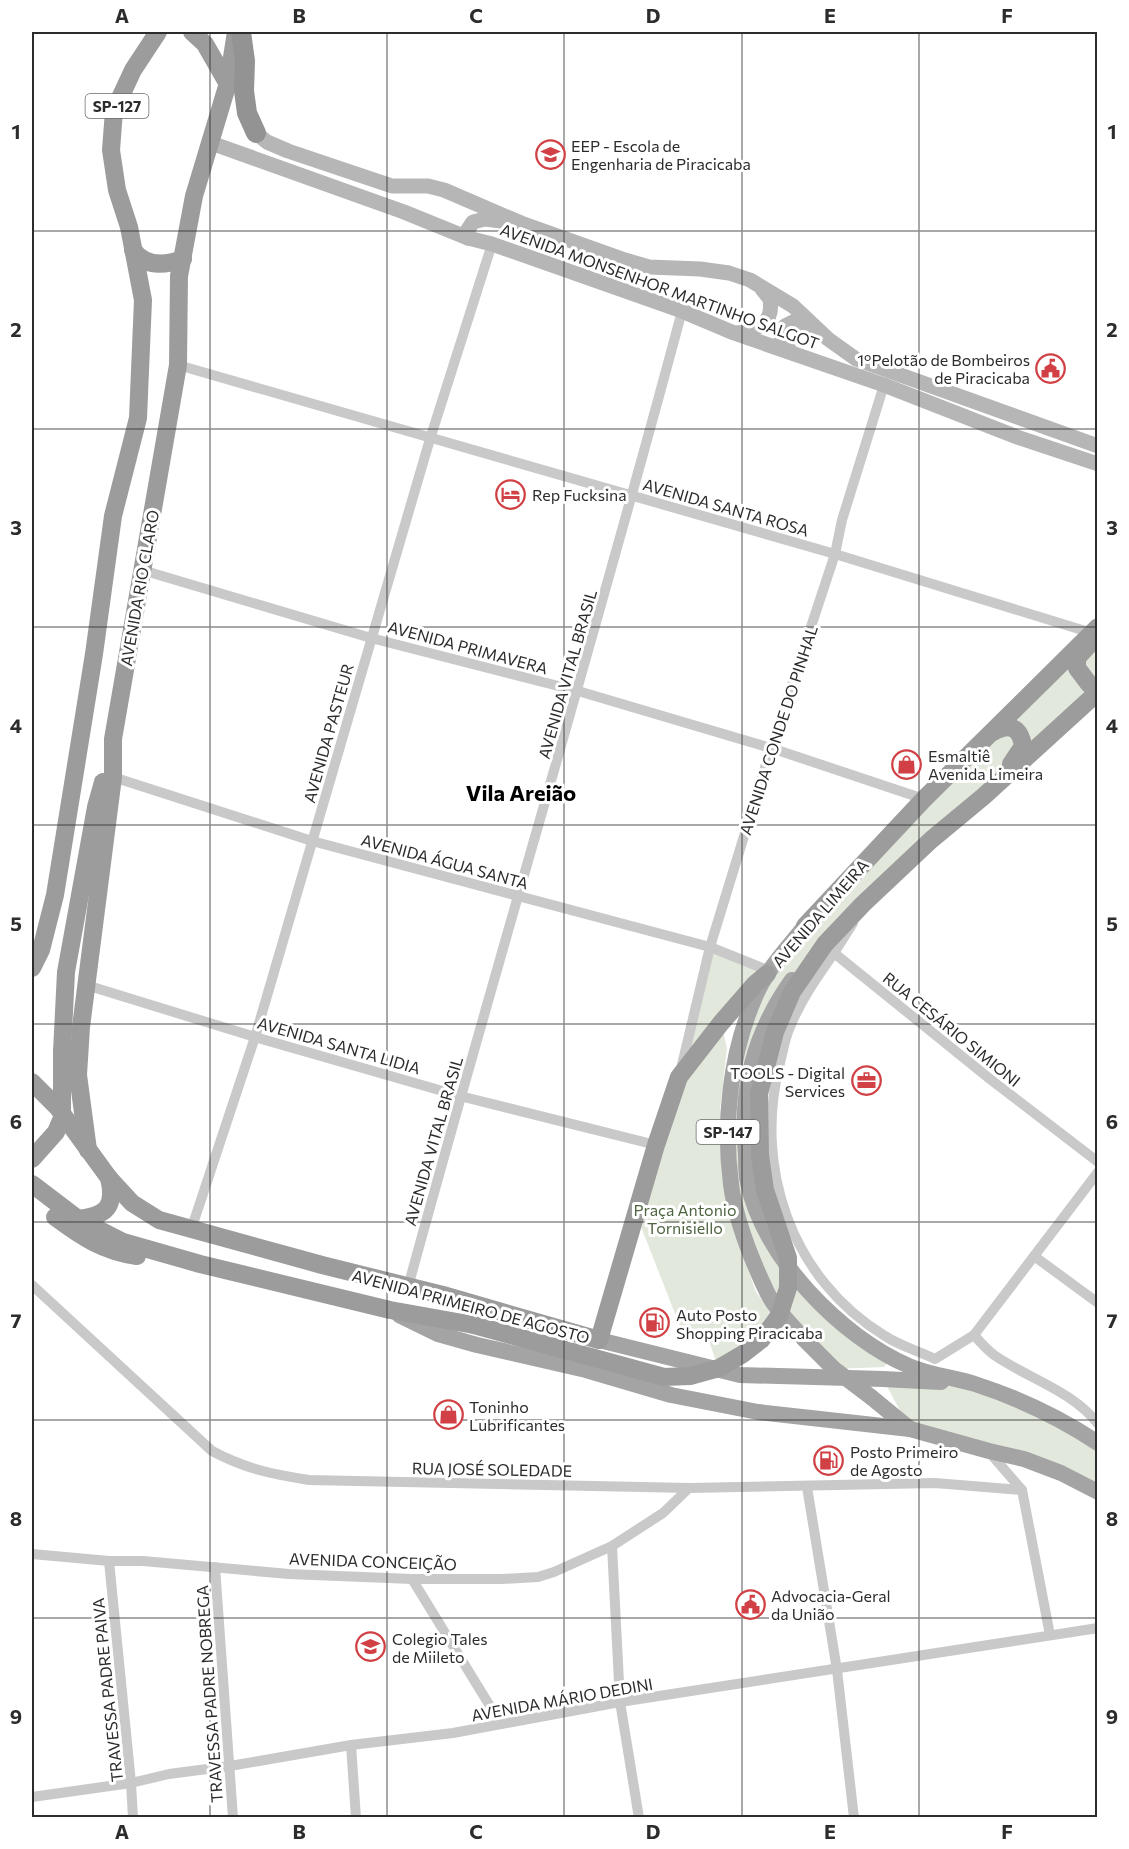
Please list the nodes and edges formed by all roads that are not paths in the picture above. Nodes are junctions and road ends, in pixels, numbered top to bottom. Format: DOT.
graph roads {
  1 [pos="158,32"];
  2 [pos="192,32"];
  3 [pos="223,32"];
  4 [pos="238,32"];
  5 [pos="228,83"];
  6 [pos="256,133"];
  7 [pos="211,143"];
  8 [pos="521,223"];
  9 [pos="468,238"];
  10 [pos="492,244"];
  11 [pos="133,250"];
  12 [pos="183,259"];
  13 [pos="762,289"];
  14 [pos="682,311"];
  15 [pos="734,333"];
  16 [pos="828,339"];
  17 [pos="792,352"];
  18 [pos="178,365"];
  19 [pos="884,385"];
  20 [pos="1024,419"];
  21 [pos="1017,437"];
  22 [pos="430,439"];
  23 [pos="1098,446"];
  24 [pos="1098,464"];
  25 [pos="633,496"];
  26 [pos="835,554"];
  27 [pos="142,570"];
  28 [pos="1096,631"];
  29 [pos="371,638"];
  30 [pos="1098,686"];
  31 [pos="578,691"];
  32 [pos="1098,693"];
  33 [pos="990,734"];
  34 [pos="113,739"];
  35 [pos="771,748"];
  36 [pos="113,777"];
  37 [pos="984,796"];
  38 [pos="924,799"];
  39 [pos="312,842"];
  40 [pos="519,895"];
  41 [pos="805,926"];
  42 [pos="710,947"];
  43 [pos="830,949"];
  44 [pos="36,955"];
  45 [pos="32,969"];
  46 [pos="768,972"];
  47 [pos="86,985"];
  48 [pos="255,1036"];
  49 [pos="679,1077"];
  50 [pos="32,1082"];
  51 [pos="460,1096"];
  52 [pos="656,1145"];
  53 [pos="88,1150"];
  54 [pos="32,1159"];
  55 [pos="1098,1162"];
  56 [pos="1098,1172"];
  57 [pos="109,1179"];
  58 [pos="32,1184"];
  59 [pos="32,1200"];
  60 [pos="78,1219"];
  61 [pos="191,1230"];
  62 [pos="1034,1256"];
  63 [pos="200,1264"];
  64 [pos="32,1285"];
  65 [pos="408,1287"];
  66 [pos="1098,1303"];
  67 [pos="390,1310"];
  68 [pos="974,1335"];
  69 [pos="599,1340"];
  70 [pos="975,1384"];
  71 [pos="1098,1424"];
  72 [pos="910,1428"];
  73 [pos="1098,1443"];
  74 [pos="989,1451"];
  75 [pos="807,1487"];
  76 [pos="689,1488"];
  77 [pos="1022,1490"];
  78 [pos="1098,1492"];
  79 [pos="612,1546"];
  80 [pos="32,1554"];
  81 [pos="109,1561"];
  82 [pos="215,1567"];
  83 [pos="412,1579"];
  84 [pos="1098,1628"];
  85 [pos="1050,1635"];
  86 [pos="837,1670"];
  87 [pos="620,1702"];
  88 [pos="501,1724"];
  89 [pos="351,1745"];
  90 [pos="230,1766"];
  91 [pos="131,1783"];
  92 [pos="32,1797"];
  93 [pos="133,1818"];
  94 [pos="233,1818"];
  95 [pos="356,1818"];
  96 [pos="639,1818"];
  97 [pos="854,1818"];
  1 -- 11 [label="highway, AVENIDA RIO CLARO / SP-127"];
  2 -- 5 [label="highway"];
  3 -- 5 [label="highway"];
  4 -- 5 [label="highway, AVENIDA RIO CLARO"];
  4 -- 6 [label="highway"];
  5 -- 6 [label="highway"];
  5 -- 7 [label="highway, AVENIDA RIO CLARO"];
  6 -- 8 [label="main road, AVENIDA MONSENHOR MARTINHO SALGOT"];
  7 -- 9 [label="main road, AVENIDA MONSENHOR MARTINHO SALGOT"];
  7 -- 12 [label="highway, AVENIDA RIO CLARO"];
  8 -- 9 [label="main road"];
  8 -- 13 [label="main road, AVENIDA MONSENHOR MARTINHO SALGOT"];
  9 -- 10 [label="main road, AVENIDA MONSENHOR MARTINHO SALGOT"];
  10 -- 14 [label="main road, AVENIDA MONSENHOR MARTINHO SALGOT"];
  10 -- 22 [label="street, AVENIDA PASTEUR"];
  11 -- 12 [label="highway"];
  11 -- 44 [label="highway, AVENIDA RIO CLARO"];
  12 -- 18 [label="highway, AVENIDA RIO CLARO"];
  13 -- 15 [label="main road"];
  13 -- 16 [label="main road, AVENIDA MONSENHOR MARTINHO SALGOT"];
  14 -- 15 [label="main road, AVENIDA MONSENHOR MARTINHO SALGOT"];
  14 -- 25 [label="street, AVENIDA VITAL BRASIL"];
  15 -- 17 [label="main road, AVENIDA MONSENHOR MARTINHO SALGOT"];
  16 -- 17 [label="main road"];
  16 -- 20 [label="main road, AVENIDA MONSENHOR MARTINHO SALGOT"];
  17 -- 19 [label="main road, AVENIDA MONSENHOR MARTINHO SALGOT"];
  18 -- 22 [label="street, AVENIDA SANTA ROSA"];
  18 -- 27 [label="highway, AVENIDA RIO CLARO"];
  19 -- 21 [label="main road, AVENIDA MONSENHOR MARTINHO SALGOT"];
  19 -- 26 [label="street, AVENIDA CONDE DO PINHAL"];
  20 -- 21 [label="main road"];
  20 -- 23 [label="main road, AVENIDA MONSENHOR MARTINHO SALGOT"];
  21 -- 24 [label="main road, AVENIDA MONSENHOR MARTINHO SALGOT"];
  22 -- 25 [label="street, AVENIDA SANTA ROSA"];
  22 -- 29 [label="street, AVENIDA PASTEUR"];
  25 -- 26 [label="street, AVENIDA SANTA ROSA"];
  25 -- 31 [label="street, AVENIDA VITAL BRASIL"];
  26 -- 28 [label="street, AVENIDA SANTA ROSA"];
  26 -- 35 [label="street, AVENIDA CONDE DO PINHAL"];
  27 -- 29 [label="street, AVENIDA PRIMAVERA"];
  27 -- 34 [label="highway, AVENIDA RIO CLARO"];
  28 -- 30 [label="highway"];
  28 -- 33 [label="highway, AVENIDA LIMEIRA / SP-147"];
  29 -- 31 [label="street, AVENIDA PRIMAVERA"];
  29 -- 39 [label="street, AVENIDA PASTEUR"];
  31 -- 35 [label="street, AVENIDA PRIMAVERA"];
  31 -- 40 [label="street, AVENIDA VITAL BRASIL"];
  32 -- 37 [label="highway, AVENIDA LIMEIRA / SP-147"];
  33 -- 37 [label="highway"];
  33 -- 38 [label="highway, AVENIDA LIMEIRA / SP-147"];
  34 -- 36 [label="highway, AVENIDA RIO CLARO"];
  34 -- 54 [label="highway, bridge"];
  35 -- 38 [label="street, AVENIDA PRIMAVERA"];
  35 -- 42 [label="street, AVENIDA CONDE DO PINHAL"];
  36 -- 39 [label="street, AVENIDA ÁGUA SANTA"];
  36 -- 47 [label="highway, AVENIDA RIO CLARO"];
  37 -- 43 [label="highway, AVENIDA LIMEIRA / SP-147"];
  38 -- 41 [label="highway, AVENIDA LIMEIRA / SP-147"];
  39 -- 40 [label="street, AVENIDA ÁGUA SANTA"];
  39 -- 48 [label="street, AVENIDA PASTEUR"];
  40 -- 42 [label="street, AVENIDA ÁGUA SANTA"];
  40 -- 51 [label="street, AVENIDA VITAL BRASIL"];
  41 -- 46 [label="main road, AVENIDA LIMEIRA / SP-147"];
  42 -- 46 [label="street, AVENIDA ÁGUA SANTA"];
  42 -- 49 [label="street, AVENIDA CONDE DO PINHAL"];
  43 -- 55 [label="street, RUA CESÁRIO SIMIONI"];
  43 -- 67 [label="highway, AVENIDA LIMEIRA, bridge"];
  43 -- 68 [label="street"];
  43 -- 70 [label="main road, AVENIDA LIMEIRA / SP-147"];
  44 -- 45 [label="highway, AVENIDA RIO CLARO"];
  46 -- 49 [label="highway, AVENIDA CONDE DO PINHAL"];
  46 -- 72 [label="main road, AVENIDA LIMEIRA / SP-147, bridge"];
  47 -- 48 [label="street, AVENIDA SANTA LIDIA"];
  47 -- 53 [label="highway, AVENIDA RIO CLARO"];
  48 -- 51 [label="street, AVENIDA SANTA LIDIA"];
  48 -- 61 [label="street, AVENIDA PASTEUR"];
  49 -- 52 [label="highway, AVENIDA CONDE DO PINHAL"];
  50 -- 53 [label="highway, AVENIDA PRIMEIRO DE AGOSTO"];
  51 -- 52 [label="street, AVENIDA SANTA LIDIA"];
  51 -- 65 [label="street, AVENIDA VITAL BRASIL"];
  52 -- 69 [label="highway, AVENIDA CONDE DO PINHAL"];
  53 -- 57 [label="highway, AVENIDA PRIMEIRO DE AGOSTO"];
  56 -- 62 [label="street"];
  57 -- 60 [label="highway"];
  57 -- 61 [label="highway, AVENIDA PRIMEIRO DE AGOSTO"];
  58 -- 60 [label="highway, AVENIDA PRIMEIRO DE AGOSTO"];
  59 -- 63 [label="highway, AVENIDA PRIMEIRO DE AGOSTO"];
  60 -- 63 [label="highway, AVENIDA PRIMEIRO DE AGOSTO"];
  61 -- 65 [label="highway, AVENIDA PRIMEIRO DE AGOSTO"];
  62 -- 66 [label="street"];
  62 -- 68 [label="street"];
  63 -- 67 [label="highway, AVENIDA PRIMEIRO DE AGOSTO"];
  64 -- 76 [label="street, RUA JOSÉ SOLEDADE"];
  65 -- 69 [label="highway, AVENIDA PRIMEIRO DE AGOSTO"];
  67 -- 72 [label="main road, AVENIDA PRIMEIRO DE AGOSTO"];
  68 -- 71 [label="street"];
  69 -- 70 [label="main road, AVENIDA PRIMEIRO DE AGOSTO"];
  70 -- 73 [label="main road, SP-147"];
  72 -- 74 [label="main road, SP-147"];
  74 -- 77 [label="street"];
  74 -- 78 [label="main road, SP-147"];
  75 -- 76 [label="street, RUA JOSÉ SOLEDADE"];
  75 -- 77 [label="street, RUA JOSÉ SOLEDADE"];
  75 -- 86 [label="street"];
  76 -- 79 [label="street, AVENIDA CONCEIÇÃO"];
  77 -- 85 [label="street"];
  79 -- 83 [label="street, AVENIDA CONCEIÇÃO"];
  79 -- 87 [label="street"];
  80 -- 81 [label="street, AVENIDA CONCEIÇÃO"];
  81 -- 82 [label="street, AVENIDA CONCEIÇÃO"];
  81 -- 91 [label="street, TRAVESSA PADRE PAIVA"];
  82 -- 83 [label="street, AVENIDA CONCEIÇÃO"];
  82 -- 90 [label="street, TRAVESSA PADRE NOBREGA"];
  83 -- 88 [label="street"];
  84 -- 85 [label="street, AVENIDA MÁRIO DEDINI"];
  85 -- 86 [label="street, AVENIDA MÁRIO DEDINI"];
  86 -- 87 [label="street, AVENIDA MÁRIO DEDINI"];
  86 -- 97 [label="street"];
  87 -- 88 [label="street, AVENIDA MÁRIO DEDINI"];
  87 -- 96 [label="street"];
  88 -- 89 [label="street, AVENIDA MÁRIO DEDINI"];
  89 -- 90 [label="street, AVENIDA MÁRIO DEDINI"];
  89 -- 95 [label="street"];
  90 -- 91 [label="street, AVENIDA MÁRIO DEDINI"];
  90 -- 94 [label="street, TRAVESSA PADRE NOBREGA"];
  91 -- 92 [label="street, AVENIDA MÁRIO DEDINI"];
  91 -- 93 [label="street, TRAVESSA PADRE PAIVA"];
}
